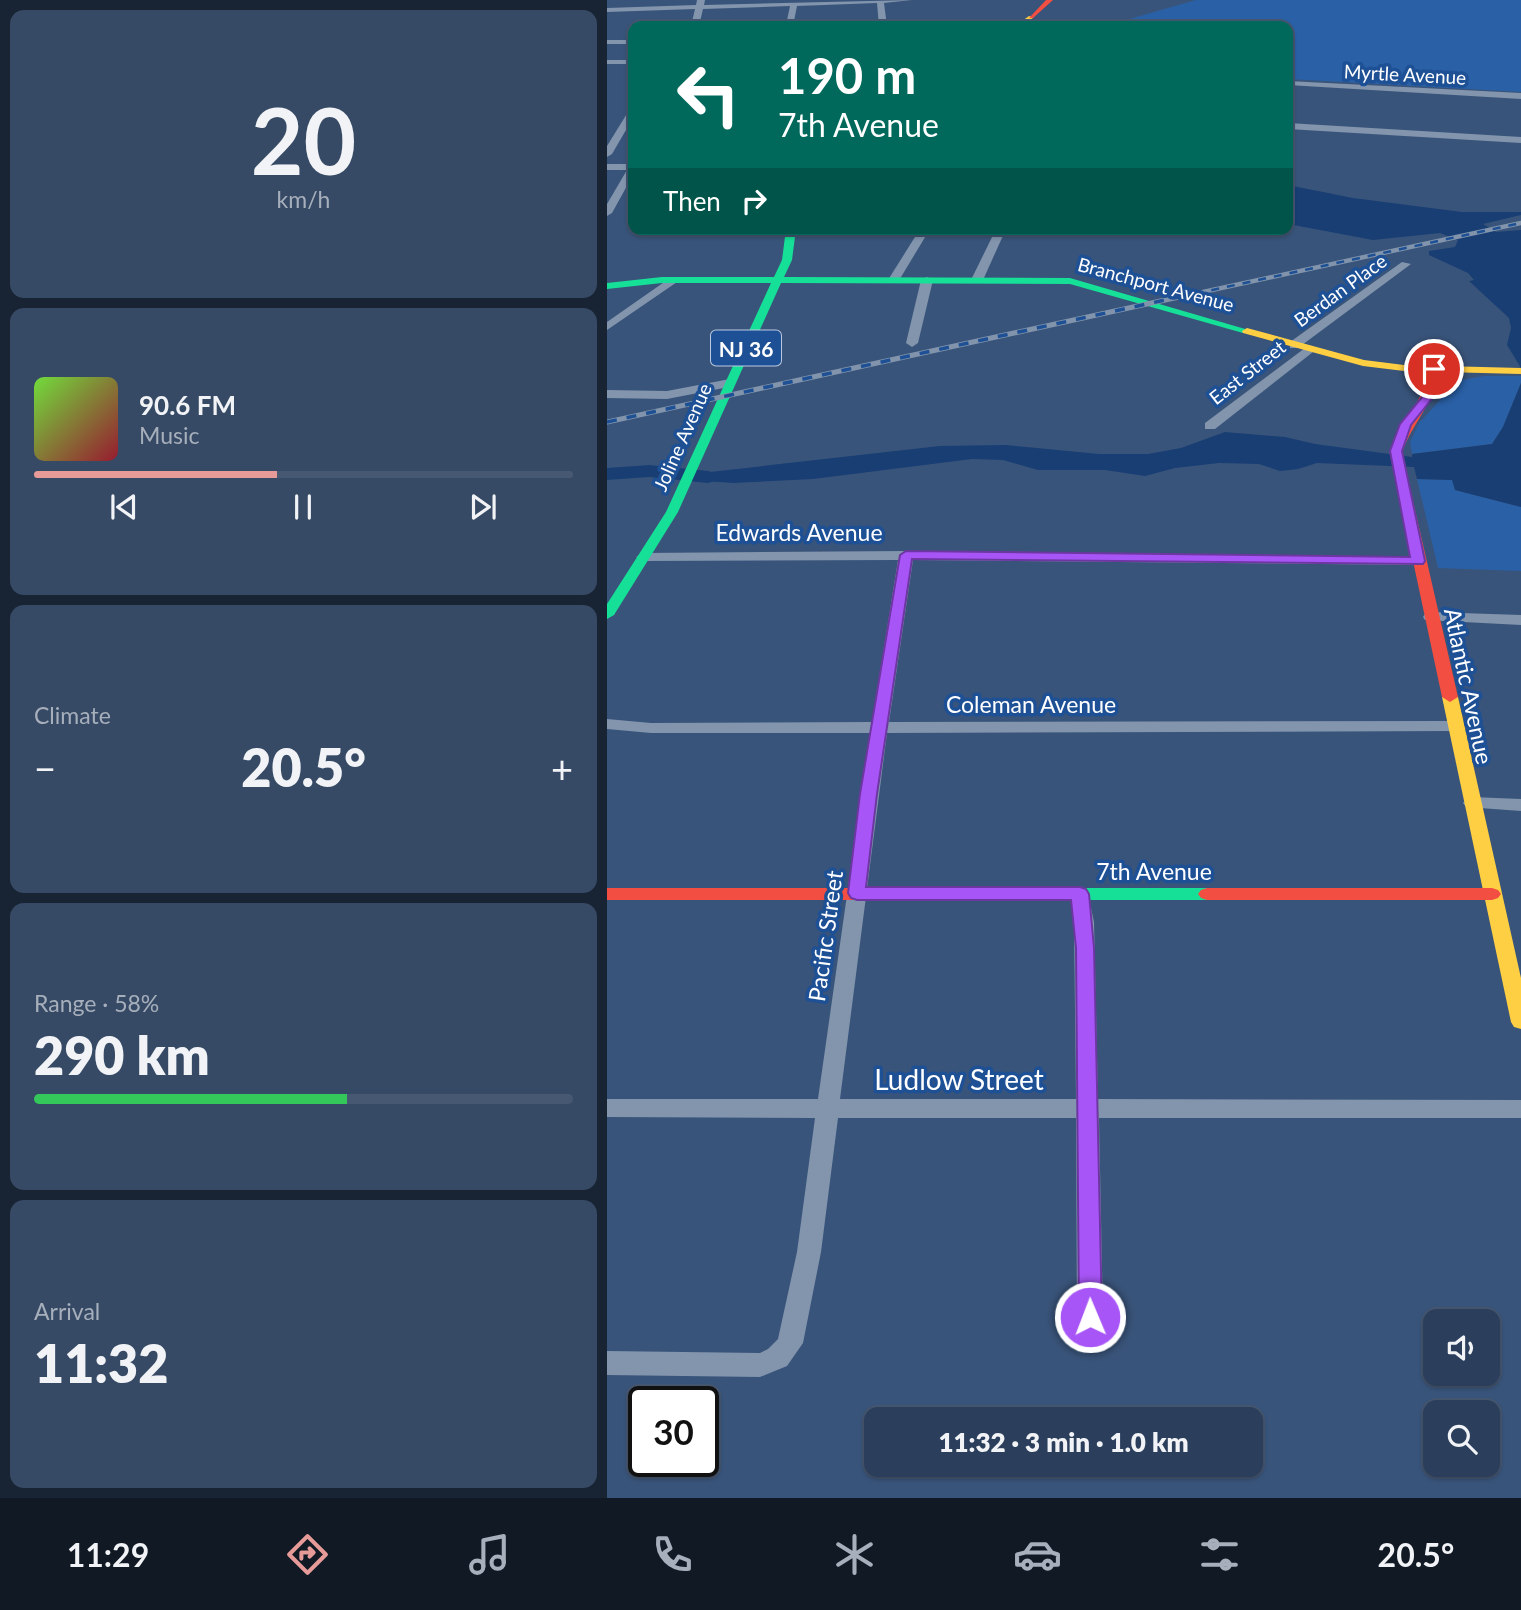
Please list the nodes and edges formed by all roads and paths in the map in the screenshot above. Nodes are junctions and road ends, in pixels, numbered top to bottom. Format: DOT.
graph roads {
  1 [pos="881,0"];
  2 [pos="908,0"];
  3 [pos="1043,0"];
  4 [pos="1050,0"];
  5 [pos="1190,0"];
  6 [pos="1203,3"];
  7 [pos="700,4"];
  8 [pos="794,5"];
  9 [pos="607,10"];
  10 [pos="1032,16"];
  11 [pos="791,21"];
  12 [pos="883,21"];
  13 [pos="1025,21"];
  14 [pos="607,42"];
  15 [pos="628,42"];
  16 [pos="607,62"];
  17 [pos="628,62"];
  18 [pos="1293,83"];
  19 [pos="1521,96"];
  20 [pos="628,119"];
  21 [pos="1293,126"];
  22 [pos="1521,140"];
  23 [pos="607,154"];
  24 [pos="607,167"];
  25 [pos="628,167"];
  26 [pos="628,176"];
  27 [pos="607,213"];
  28 [pos="790,235"];
  29 [pos="921,235"];
  30 [pos="998,235"];
  31 [pos="1406,264"];
  32 [pos="778,279"];
  33 [pos="674,280"];
  34 [pos="894,280"];
  35 [pos="927,280"];
  36 [pos="977,280"];
  37 [pos="607,286"];
  38 [pos="607,327"];
  39 [pos="912,343"];
  40 [pos="1301,347"];
  41 [pos="1338,357"];
  42 [pos="1434,369"];
  43 [pos="1498,370"];
  44 [pos="1520,371"];
  45 [pos="729,383"];
  46 [pos="607,394"];
  47 [pos="1430,395"];
  48 [pos="1210,426"];
  49 [pos="906,555"];
  50 [pos="643,557"];
  51 [pos="1418,561"];
  52 [pos="607,615"];
  53 [pos="1431,617"];
  54 [pos="1521,620"];
  55 [pos="607,724"];
  56 [pos="1454,726"];
  57 [pos="880,727"];
  58 [pos="1472,803"];
  59 [pos="1521,805"];
  60 [pos="857,893"];
  61 [pos="607,894"];
  62 [pos="1080,894"];
  63 [pos="1492,894"];
  64 [pos="1521,1022"];
  65 [pos="607,1108"];
  66 [pos="826,1109"];
  67 [pos="1088,1109"];
  68 [pos="1521,1109"];
  69 [pos="1090,1317"];
  70 [pos="607,1363"];
  1 -- 2 [label="street"];
  1 -- 8 [label="street"];
  1 -- 12 [label="street"];
  3 -- 10 [label="main road"];
  4 -- 10 [label="main road"];
  5 -- 6 [label="street"];
  7 -- 8 [label="street"];
  7 -- 9 [label="street"];
  8 -- 11 [label="street"];
  10 -- 13 [label="main road"];
  14 -- 15 [label="street"];
  16 -- 17 [label="street"];
  18 -- 19 [label="street, Myrtle Avenue"];
  20 -- 23 [label="street"];
  21 -- 22 [label="street"];
  24 -- 25 [label="street"];
  26 -- 27 [label="street"];
  28 -- 32 [label="main road, Joline Avenue / NJ 36"];
  29 -- 34 [label="street"];
  30 -- 36 [label="street"];
  31 -- 40 [label="street, Berdan Place"];
  32 -- 33 [label="main road, Branchport Avenue"];
  32 -- 34 [label="main road, Branchport Avenue"];
  32 -- 45 [label="main road, Joline Avenue / NJ 36"];
  33 -- 37 [label="main road, Branchport Avenue"];
  33 -- 38 [label="street"];
  34 -- 35 [label="main road, Branchport Avenue"];
  35 -- 36 [label="main road, Branchport Avenue"];
  35 -- 39 [label="street"];
  36 -- 40 [label="main road, Branchport Avenue"];
  40 -- 41 [label="main road, Branchport Avenue"];
  40 -- 48 [label="street, East Street"];
  41 -- 42 [label="main road, Branchport Avenue"];
  41 -- 47 [label="main road"];
  42 -- 43 [label="main road, Branchport Avenue"];
  42 -- 47 [label="main road"];
  43 -- 44 [label="main road, Branchport Avenue"];
  43 -- 47 [label="main road, Atlantic Avenue"];
  45 -- 46 [label="street"];
  45 -- 50 [label="main road, Joline Avenue / NJ 36"];
  47 -- 51 [label="main road, Atlantic Avenue"];
  49 -- 50 [label="street, Edwards Avenue"];
  49 -- 51 [label="street, Edwards Avenue"];
  49 -- 57 [label="street, Pacific Street"];
  50 -- 52 [label="main road, Joline Avenue / NJ 36"];
  51 -- 53 [label="main road, Atlantic Avenue"];
  53 -- 54 [label="street"];
  53 -- 56 [label="main road, Atlantic Avenue"];
  55 -- 57 [label="street, Coleman Avenue"];
  56 -- 57 [label="street, Coleman Avenue"];
  56 -- 58 [label="main road, Atlantic Avenue"];
  57 -- 60 [label="street, Pacific Street"];
  58 -- 59 [label="street"];
  58 -- 63 [label="main road, Atlantic Avenue"];
  60 -- 61 [label="main road, 7th Avenue"];
  60 -- 62 [label="main road, 7th Avenue"];
  60 -- 66 [label="street, Pacific Street"];
  62 -- 63 [label="main road, 7th Avenue"];
  62 -- 67 [label="street"];
  63 -- 64 [label="main road, Atlantic Avenue"];
  65 -- 66 [label="street, Ludlow Street"];
  66 -- 67 [label="street, Ludlow Street"];
  66 -- 70 [label="street, Pacific Street"];
  67 -- 68 [label="street, Ludlow Street"];
  67 -- 69 [label="street"];
}
